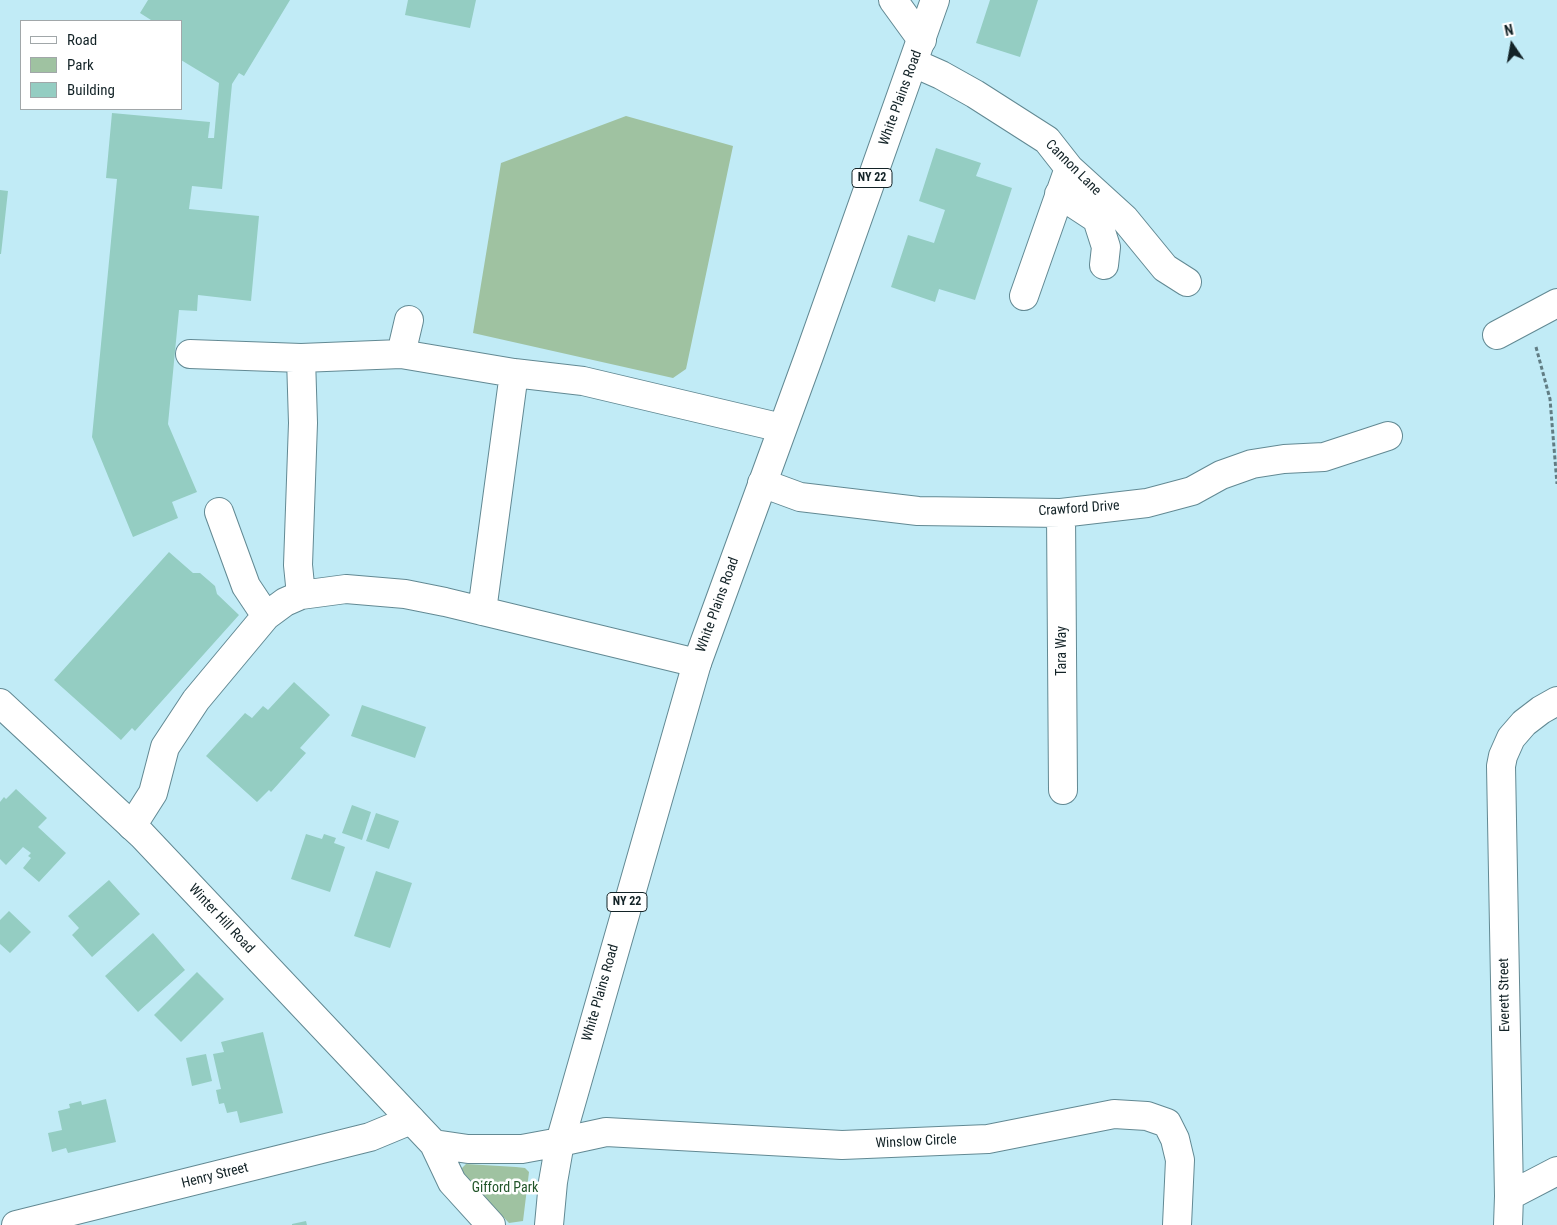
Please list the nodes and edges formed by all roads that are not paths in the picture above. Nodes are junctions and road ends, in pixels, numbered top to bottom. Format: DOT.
graph roads {
  1 [pos="893,0"];
  2 [pos="935,0"];
  3 [pos="918,51"];
  4 [pos="1069,168"];
  5 [pos="1059,194"];
  6 [pos="1104,265"];
  7 [pos="1187,282"];
  8 [pos="1024,296"];
  9 [pos="1557,303"];
  10 [pos="409,320"];
  11 [pos="1497,335"];
  12 [pos="190,354"];
  13 [pos="401,354"];
  14 [pos="301,358"];
  15 [pos="514,373"];
  16 [pos="782,428"];
  17 [pos="1388,436"];
  18 [pos="762,483"];
  19 [pos="219,512"];
  20 [pos="1061,513"];
  21 [pos="301,596"];
  22 [pos="482,612"];
  23 [pos="266,616"];
  24 [pos="697,663"];
  25 [pos="1557,701"];
  26 [pos="0,704"];
  27 [pos="1063,790"];
  28 [pos="132,826"];
  29 [pos="411,1120"];
  30 [pos="560,1142"];
  31 [pos="434,1144"];
  32 [pos="1557,1171"];
  33 [pos="1509,1196"];
  34 [pos="16,1225"];
  35 [pos="491,1225"];
  36 [pos="548,1225"];
  37 [pos="1177,1225"];
  38 [pos="1508,1225"];
  1 -- 3 [label="street"];
  2 -- 3 [label="street, White Plains Road / NY 22"];
  3 -- 4 [label="street, Cannon Lane"];
  3 -- 16 [label="street, White Plains Road / NY 22"];
  4 -- 5 [label="street"];
  4 -- 7 [label="street, Cannon Lane"];
  5 -- 6 [label="street"];
  5 -- 8 [label="street"];
  9 -- 11 [label="street"];
  10 -- 13 [label="street"];
  12 -- 14 [label="street"];
  13 -- 14 [label="street"];
  13 -- 15 [label="street"];
  14 -- 21 [label="street"];
  15 -- 16 [label="street"];
  15 -- 22 [label="street"];
  16 -- 18 [label="street, White Plains Road / NY 22"];
  17 -- 20 [label="street, Crawford Drive"];
  18 -- 20 [label="street, Crawford Drive"];
  18 -- 24 [label="street, White Plains Road / NY 22"];
  19 -- 23 [label="street"];
  20 -- 27 [label="street, Tara Way"];
  21 -- 22 [label="street"];
  21 -- 23 [label="street"];
  22 -- 24 [label="street"];
  23 -- 28 [label="street"];
  24 -- 30 [label="street, White Plains Road / NY 22"];
  25 -- 33 [label="street, Everett Street"];
  26 -- 28 [label="street, Winter Hill Road"];
  28 -- 29 [label="street, Winter Hill Road"];
  29 -- 31 [label="street, Winter Hill Road"];
  29 -- 34 [label="street, Henry Street"];
  30 -- 31 [label="street"];
  30 -- 36 [label="street, White Plains Road / NY 22"];
  30 -- 37 [label="street, Winslow Circle"];
  31 -- 35 [label="street, Winter Hill Road"];
  32 -- 33 [label="street"];
  33 -- 38 [label="street, Everett Street"];
}
